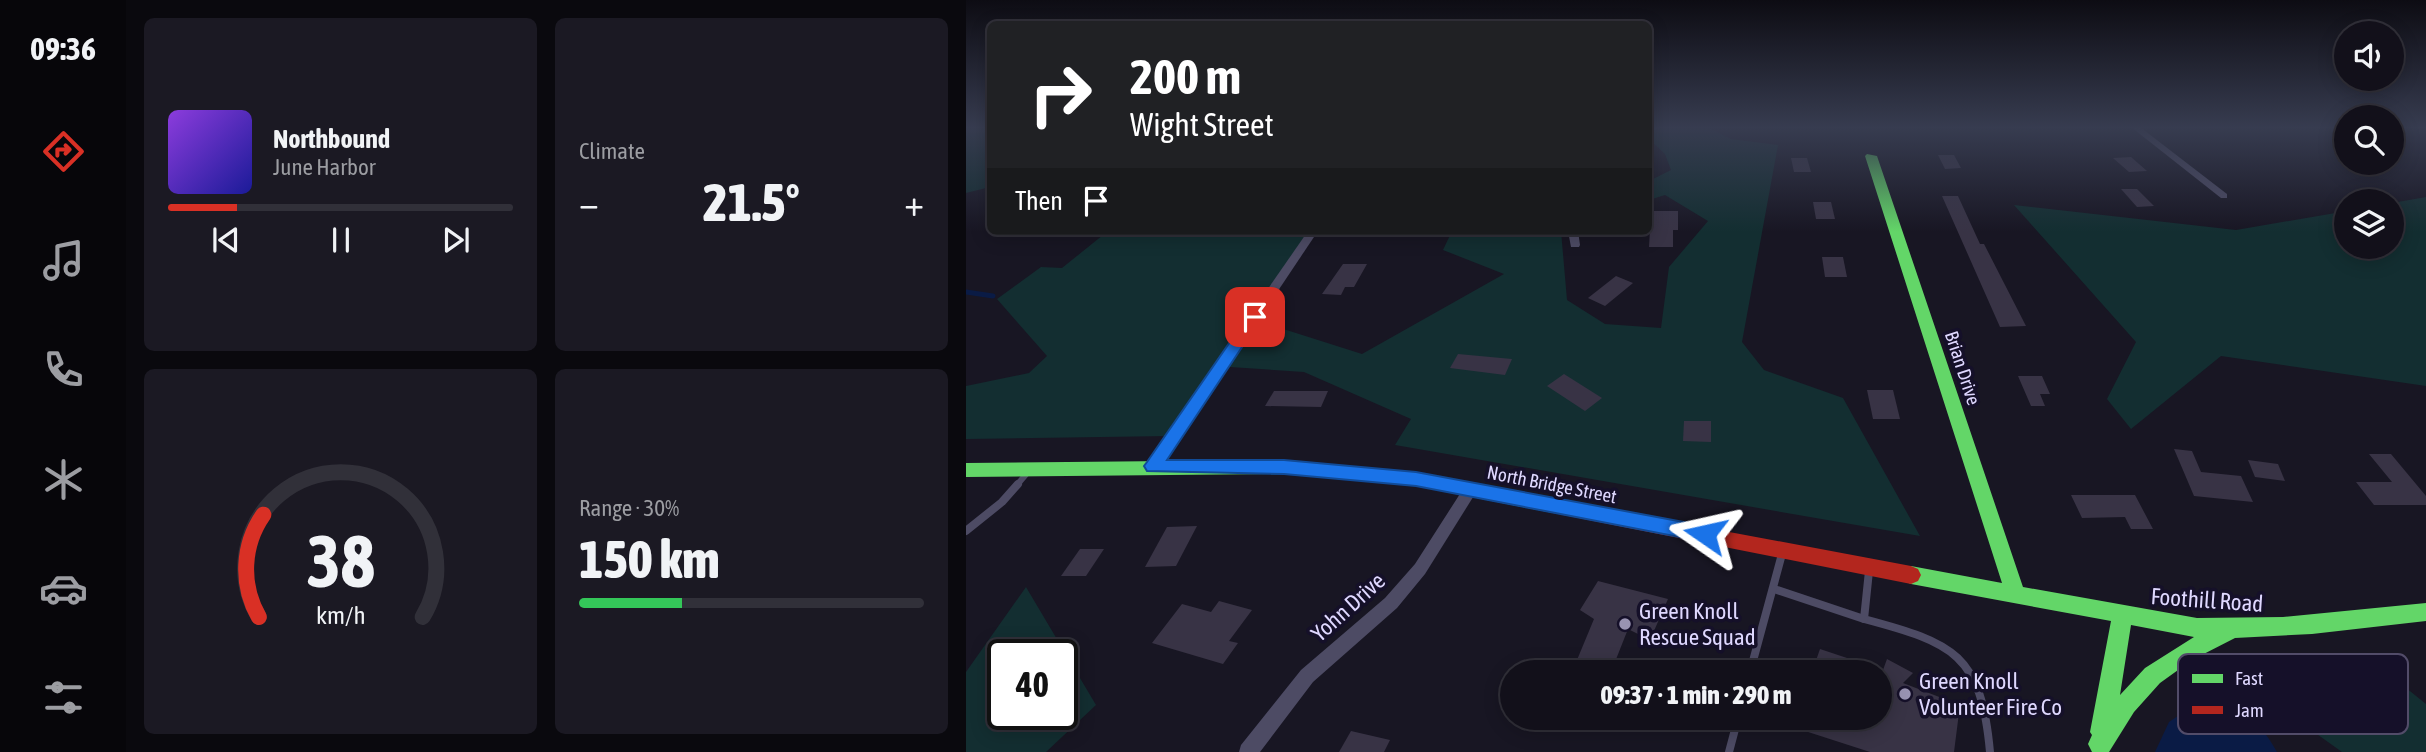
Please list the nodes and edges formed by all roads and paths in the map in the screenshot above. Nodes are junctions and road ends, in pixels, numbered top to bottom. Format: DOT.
graph roads {
  1 [pos="1873,162"];
  2 [pos="2180,162"];
  3 [pos="2224,196"];
  4 [pos="1310,235"];
  5 [pos="1574,235"];
  6 [pos="1575,245"];
  7 [pos="1153,466"];
  8 [pos="1032,468"];
  9 [pos="966,470"];
  10 [pos="1470,490"];
  11 [pos="966,531"];
  12 [pos="1784,549"];
  13 [pos="1870,566"];
  14 [pos="1774,589"];
  15 [pos="2015,593"];
  16 [pos="2426,612"];
  17 [pos="2122,616"];
  18 [pos="1864,620"];
  19 [pos="2231,630"];
  20 [pos="2178,654"];
  21 [pos="2179,654"];
  22 [pos="1753,660"];
  23 [pos="1735,730"];
  24 [pos="2099,748"];
  25 [pos="1248,752"];
  26 [pos="1729,752"];
  27 [pos="1990,752"];
  1 -- 15 [label="street, Brian Drive"];
  2 -- 3 [label="street"];
  4 -- 7 [label="street"];
  5 -- 6 [label="street"];
  7 -- 8 [label="street, North Bridge Street"];
  7 -- 10 [label="street, North Bridge Street"];
  8 -- 9 [label="street, North Bridge Street"];
  8 -- 11 [label="lane"];
  10 -- 12 [label="street, North Bridge Street"];
  10 -- 25 [label="street, Yohn Drive"];
  12 -- 13 [label="street, North Bridge Street"];
  12 -- 14 [label="lane"];
  13 -- 15 [label="street, North Bridge Street"];
  13 -- 18 [label="lane"];
  14 -- 18 [label="lane"];
  14 -- 22 [label="lane"];
  15 -- 17 [label="street, North Bridge Street"];
  16 -- 19 [label="street, Foothill Road"];
  17 -- 19 [label="street, Foothill Road"];
  17 -- 24 [label="street, Foothill Road"];
  18 -- 27 [label="lane"];
  19 -- 21 [label="street"];
  20 -- 24 [label="street"];
  23 -- 26 [label="lane"];
}
